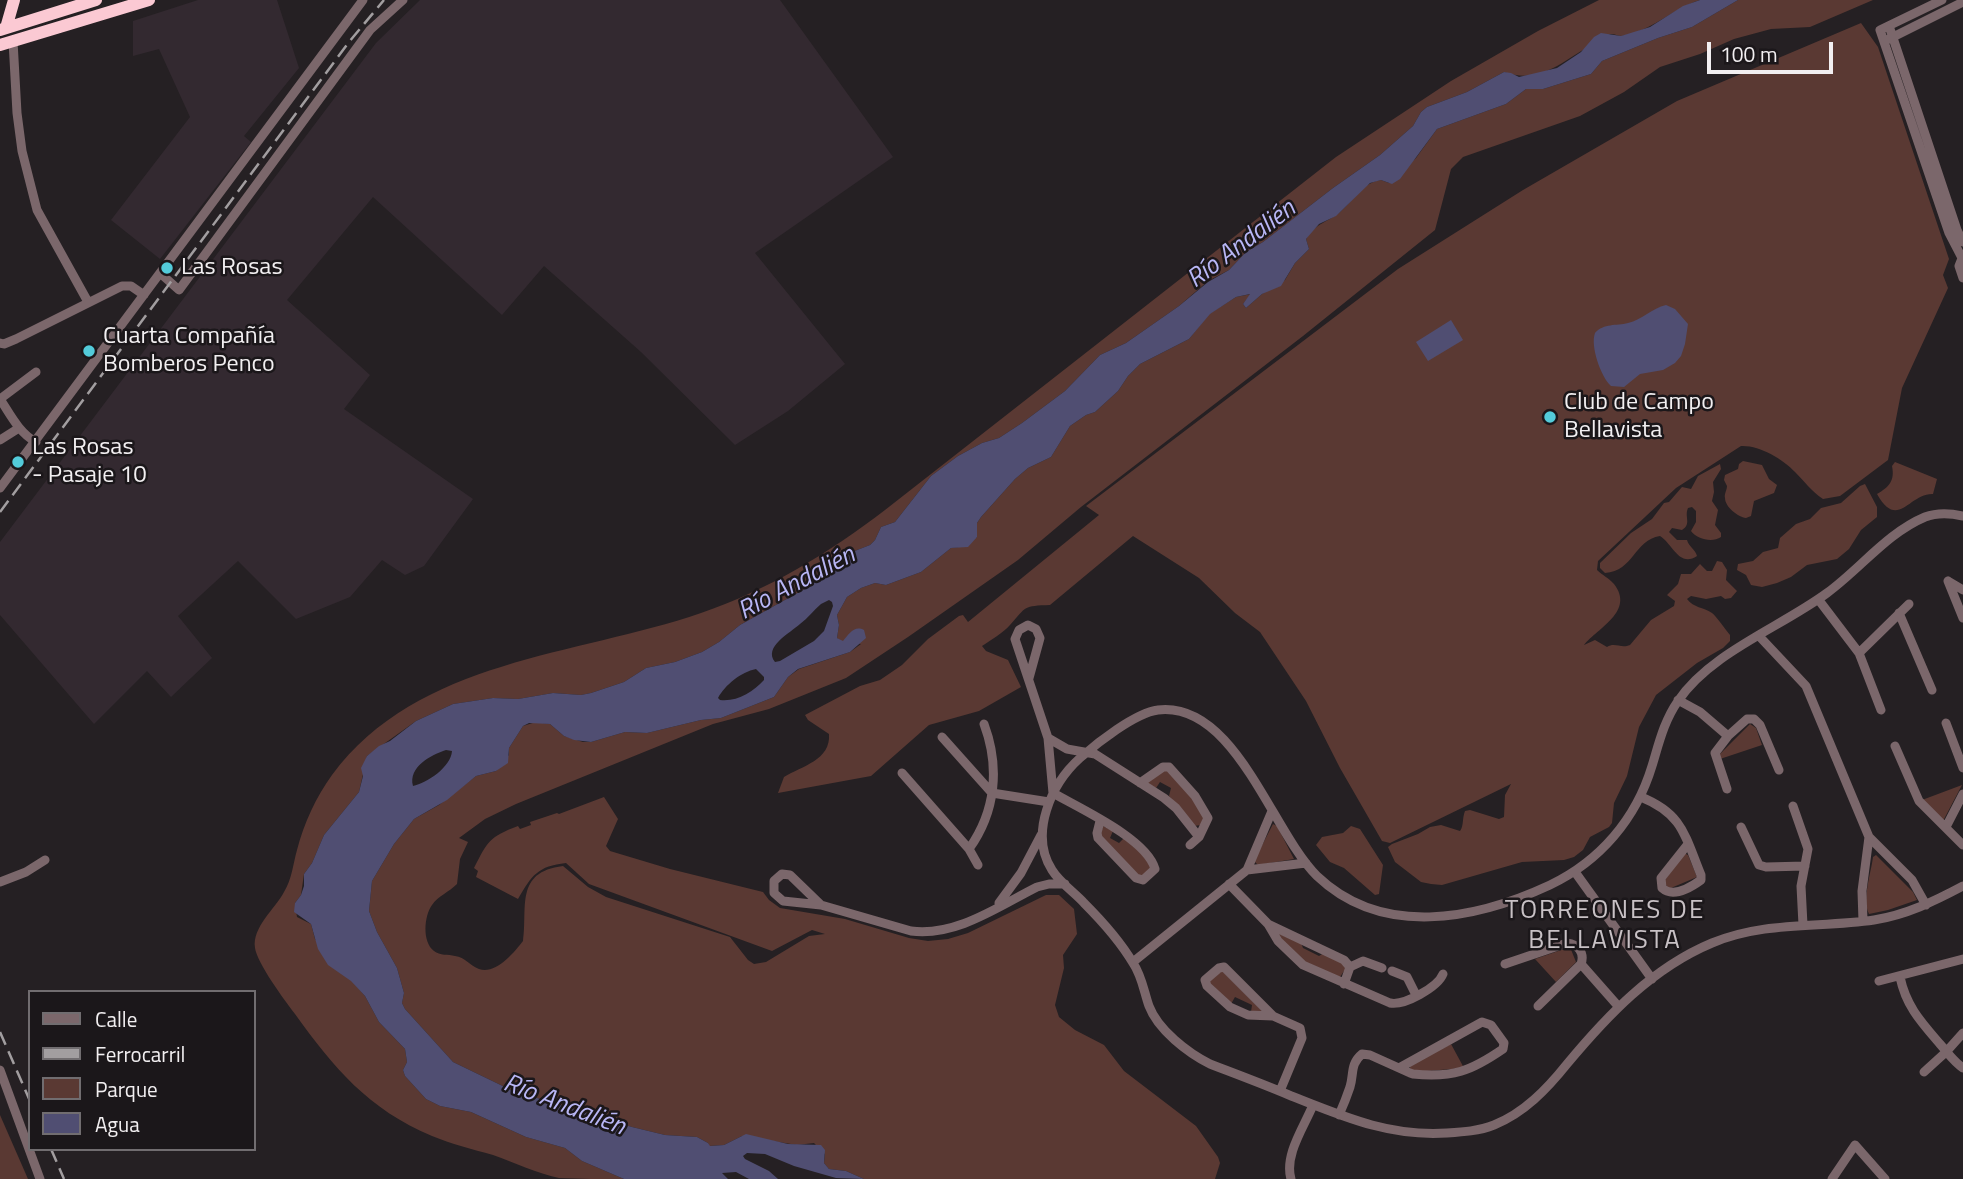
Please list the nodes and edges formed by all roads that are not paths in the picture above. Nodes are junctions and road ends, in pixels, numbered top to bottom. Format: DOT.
graph roads {
  1 [pos="14,0"];
  2 [pos="96,0"];
  3 [pos="149,0"];
  4 [pos="363,0"];
  5 [pos="404,0"];
  6 [pos="1942,0"];
  7 [pos="1963,2"];
  8 [pos="3,29"];
  9 [pos="1888,39"];
  10 [pos="13,41"];
  11 [pos="0,45"];
  12 [pos="1963,242"];
  13 [pos="1962,257"];
  14 [pos="160,273"];
  15 [pos="1963,278"];
  16 [pos="144,295"];
  17 [pos="88,302"];
  18 [pos="0,343"];
  19 [pos="36,372"];
  20 [pos="0,399"];
  21 [pos="19,428"];
  22 [pos="0,440"];
  23 [pos="36,442"];
  24 [pos="0,488"];
  25 [pos="1963,516"];
  26 [pos="1963,590"];
  27 [pos="1818,599"];
  28 [pos="1909,604"];
  29 [pos="1899,613"];
  30 [pos="1963,618"];
  31 [pos="1759,636"];
  32 [pos="1860,653"];
  33 [pos="1029,678"];
  34 [pos="1932,690"];
  35 [pos="1678,700"];
  36 [pos="1881,710"];
  37 [pos="1946,723"];
  38 [pos="984,724"];
  39 [pos="1728,736"];
  40 [pos="942,737"];
  41 [pos="1048,738"];
  42 [pos="1895,746"];
  43 [pos="1087,752"];
  44 [pos="1963,768"];
  45 [pos="1779,770"];
  46 [pos="902,773"];
  47 [pos="1140,783"];
  48 [pos="1727,789"];
  49 [pos="992,793"];
  50 [pos="1963,794"];
  51 [pos="1641,797"];
  52 [pos="1051,798"];
  53 [pos="1793,806"];
  54 [pos="1272,811"];
  55 [pos="1100,821"];
  56 [pos="1741,827"];
  57 [pos="1946,827"];
  58 [pos="1043,830"];
  59 [pos="1199,836"];
  60 [pos="1869,837"];
  61 [pos="1688,844"];
  62 [pos="1190,845"];
  63 [pos="1963,845"];
  64 [pos="969,849"];
  65 [pos="45,860"];
  66 [pos="1306,863"];
  67 [pos="978,865"];
  68 [pos="1805,866"];
  69 [pos="1247,870"];
  70 [pos="1575,872"];
  71 [pos="0,882"];
  72 [pos="1065,884"];
  73 [pos="1229,884"];
  74 [pos="1963,887"];
  75 [pos="821,905"];
  76 [pos="1926,905"];
  77 [pos="996,907"];
  78 [pos="1863,921"];
  79 [pos="1268,924"];
  80 [pos="1803,925"];
  81 [pos="1963,959"];
  82 [pos="1133,962"];
  83 [pos="1505,964"];
  84 [pos="1581,964"];
  85 [pos="1350,967"];
  86 [pos="1443,974"];
  87 [pos="1900,976"];
  88 [pos="1653,979"];
  89 [pos="1879,981"];
  90 [pos="1344,984"];
  91 [pos="1416,995"];
  92 [pos="1538,1006"];
  93 [pos="1618,1006"];
  94 [pos="1273,1016"];
  95 [pos="1963,1033"];
  96 [pos="1946,1052"];
  97 [pos="1399,1068"];
  98 [pos="1963,1068"];
  99 [pos="0,1070"];
  100 [pos="1924,1072"];
  101 [pos="1280,1091"];
  102 [pos="1313,1105"];
  103 [pos="1339,1115"];
  104 [pos="28,1146"];
  105 [pos="30,1151"];
  106 [pos="40,1179"];
  107 [pos="1291,1179"];
  108 [pos="1832,1179"];
  109 [pos="1885,1179"];
  1 -- 8 [label="highway"];
  2 -- 8 [label="highway"];
  3 -- 10 [label="highway"];
  4 -- 14 [label="street"];
  5 -- 14 [label="street"];
  6 -- 9 [label="street"];
  7 -- 9 [label="street"];
  9 -- 12 [label="street"];
  9 -- 13 [label="street"];
  10 -- 11 [label="highway"];
  10 -- 17 [label="street"];
  13 -- 15 [label="street"];
  14 -- 16 [label="street"];
  16 -- 17 [label="street"];
  16 -- 23 [label="street"];
  17 -- 18 [label="street"];
  19 -- 20 [label="street"];
  20 -- 21 [label="street"];
  21 -- 22 [label="street"];
  21 -- 23 [label="street"];
  23 -- 24 [label="street"];
  25 -- 27 [label="street"];
  26 -- 30 [label="street"];
  27 -- 31 [label="street"];
  27 -- 32 [label="street"];
  28 -- 29 [label="street"];
  29 -- 32 [label="street"];
  29 -- 34 [label="street"];
  31 -- 35 [label="street"];
  31 -- 60 [label="street"];
  32 -- 36 [label="street"];
  33 -- 33 [label="street"];
  33 -- 41 [label="street"];
  35 -- 39 [label="street"];
  35 -- 51 [label="street"];
  37 -- 44 [label="street"];
  38 -- 49 [label="street"];
  39 -- 45 [label="street"];
  39 -- 48 [label="street"];
  40 -- 49 [label="street"];
  41 -- 43 [label="street"];
  41 -- 52 [label="street"];
  42 -- 57 [label="street"];
  43 -- 47 [label="street"];
  43 -- 52 [label="street"];
  43 -- 54 [label="street"];
  46 -- 64 [label="street"];
  47 -- 59 [label="street"];
  47 -- 59 [label="street"];
  49 -- 52 [label="street"];
  49 -- 64 [label="street"];
  50 -- 57 [label="street"];
  51 -- 61 [label="street"];
  51 -- 70 [label="street"];
  52 -- 55 [label="street"];
  52 -- 58 [label="street"];
  53 -- 68 [label="street"];
  54 -- 66 [label="street"];
  54 -- 69 [label="street"];
  55 -- 55 [label="street"];
  56 -- 68 [label="street"];
  57 -- 63 [label="street"];
  58 -- 72 [label="street"];
  58 -- 77 [label="street"];
  59 -- 62 [label="street"];
  60 -- 76 [label="street"];
  60 -- 78 [label="street"];
  61 -- 61 [label="street"];
  64 -- 67 [label="street"];
  65 -- 71 [label="street"];
  66 -- 69 [label="street"];
  66 -- 70 [label="street"];
  68 -- 80 [label="street"];
  69 -- 73 [label="street"];
  70 -- 88 [label="street"];
  72 -- 77 [label="street"];
  72 -- 82 [label="street"];
  73 -- 79 [label="street"];
  73 -- 82 [label="street"];
  74 -- 76 [label="street"];
  75 -- 75 [label="street"];
  75 -- 77 [label="street"];
  76 -- 78 [label="street"];
  78 -- 80 [label="street"];
  79 -- 85 [label="street"];
  79 -- 90 [label="street"];
  80 -- 88 [label="street"];
  81 -- 87 [label="street"];
  82 -- 101 [label="street"];
  83 -- 84 [label="street"];
  84 -- 92 [label="street"];
  84 -- 93 [label="street"];
  85 -- 90 [label="street"];
  85 -- 91 [label="street"];
  86 -- 91 [label="street"];
  87 -- 89 [label="street"];
  87 -- 96 [label="street"];
  88 -- 93 [label="street"];
  90 -- 91 [label="street"];
  93 -- 103 [label="street"];
  94 -- 94 [label="street"];
  94 -- 101 [label="street"];
  95 -- 96 [label="street"];
  96 -- 98 [label="street"];
  96 -- 100 [label="street"];
  97 -- 97 [label="street"];
  97 -- 103 [label="street"];
  99 -- 104 [label="street"];
  101 -- 102 [label="street"];
  102 -- 103 [label="street"];
  102 -- 107 [label="street"];
  105 -- 106 [label="street"];
  108 -- 109 [label="street"];
}
